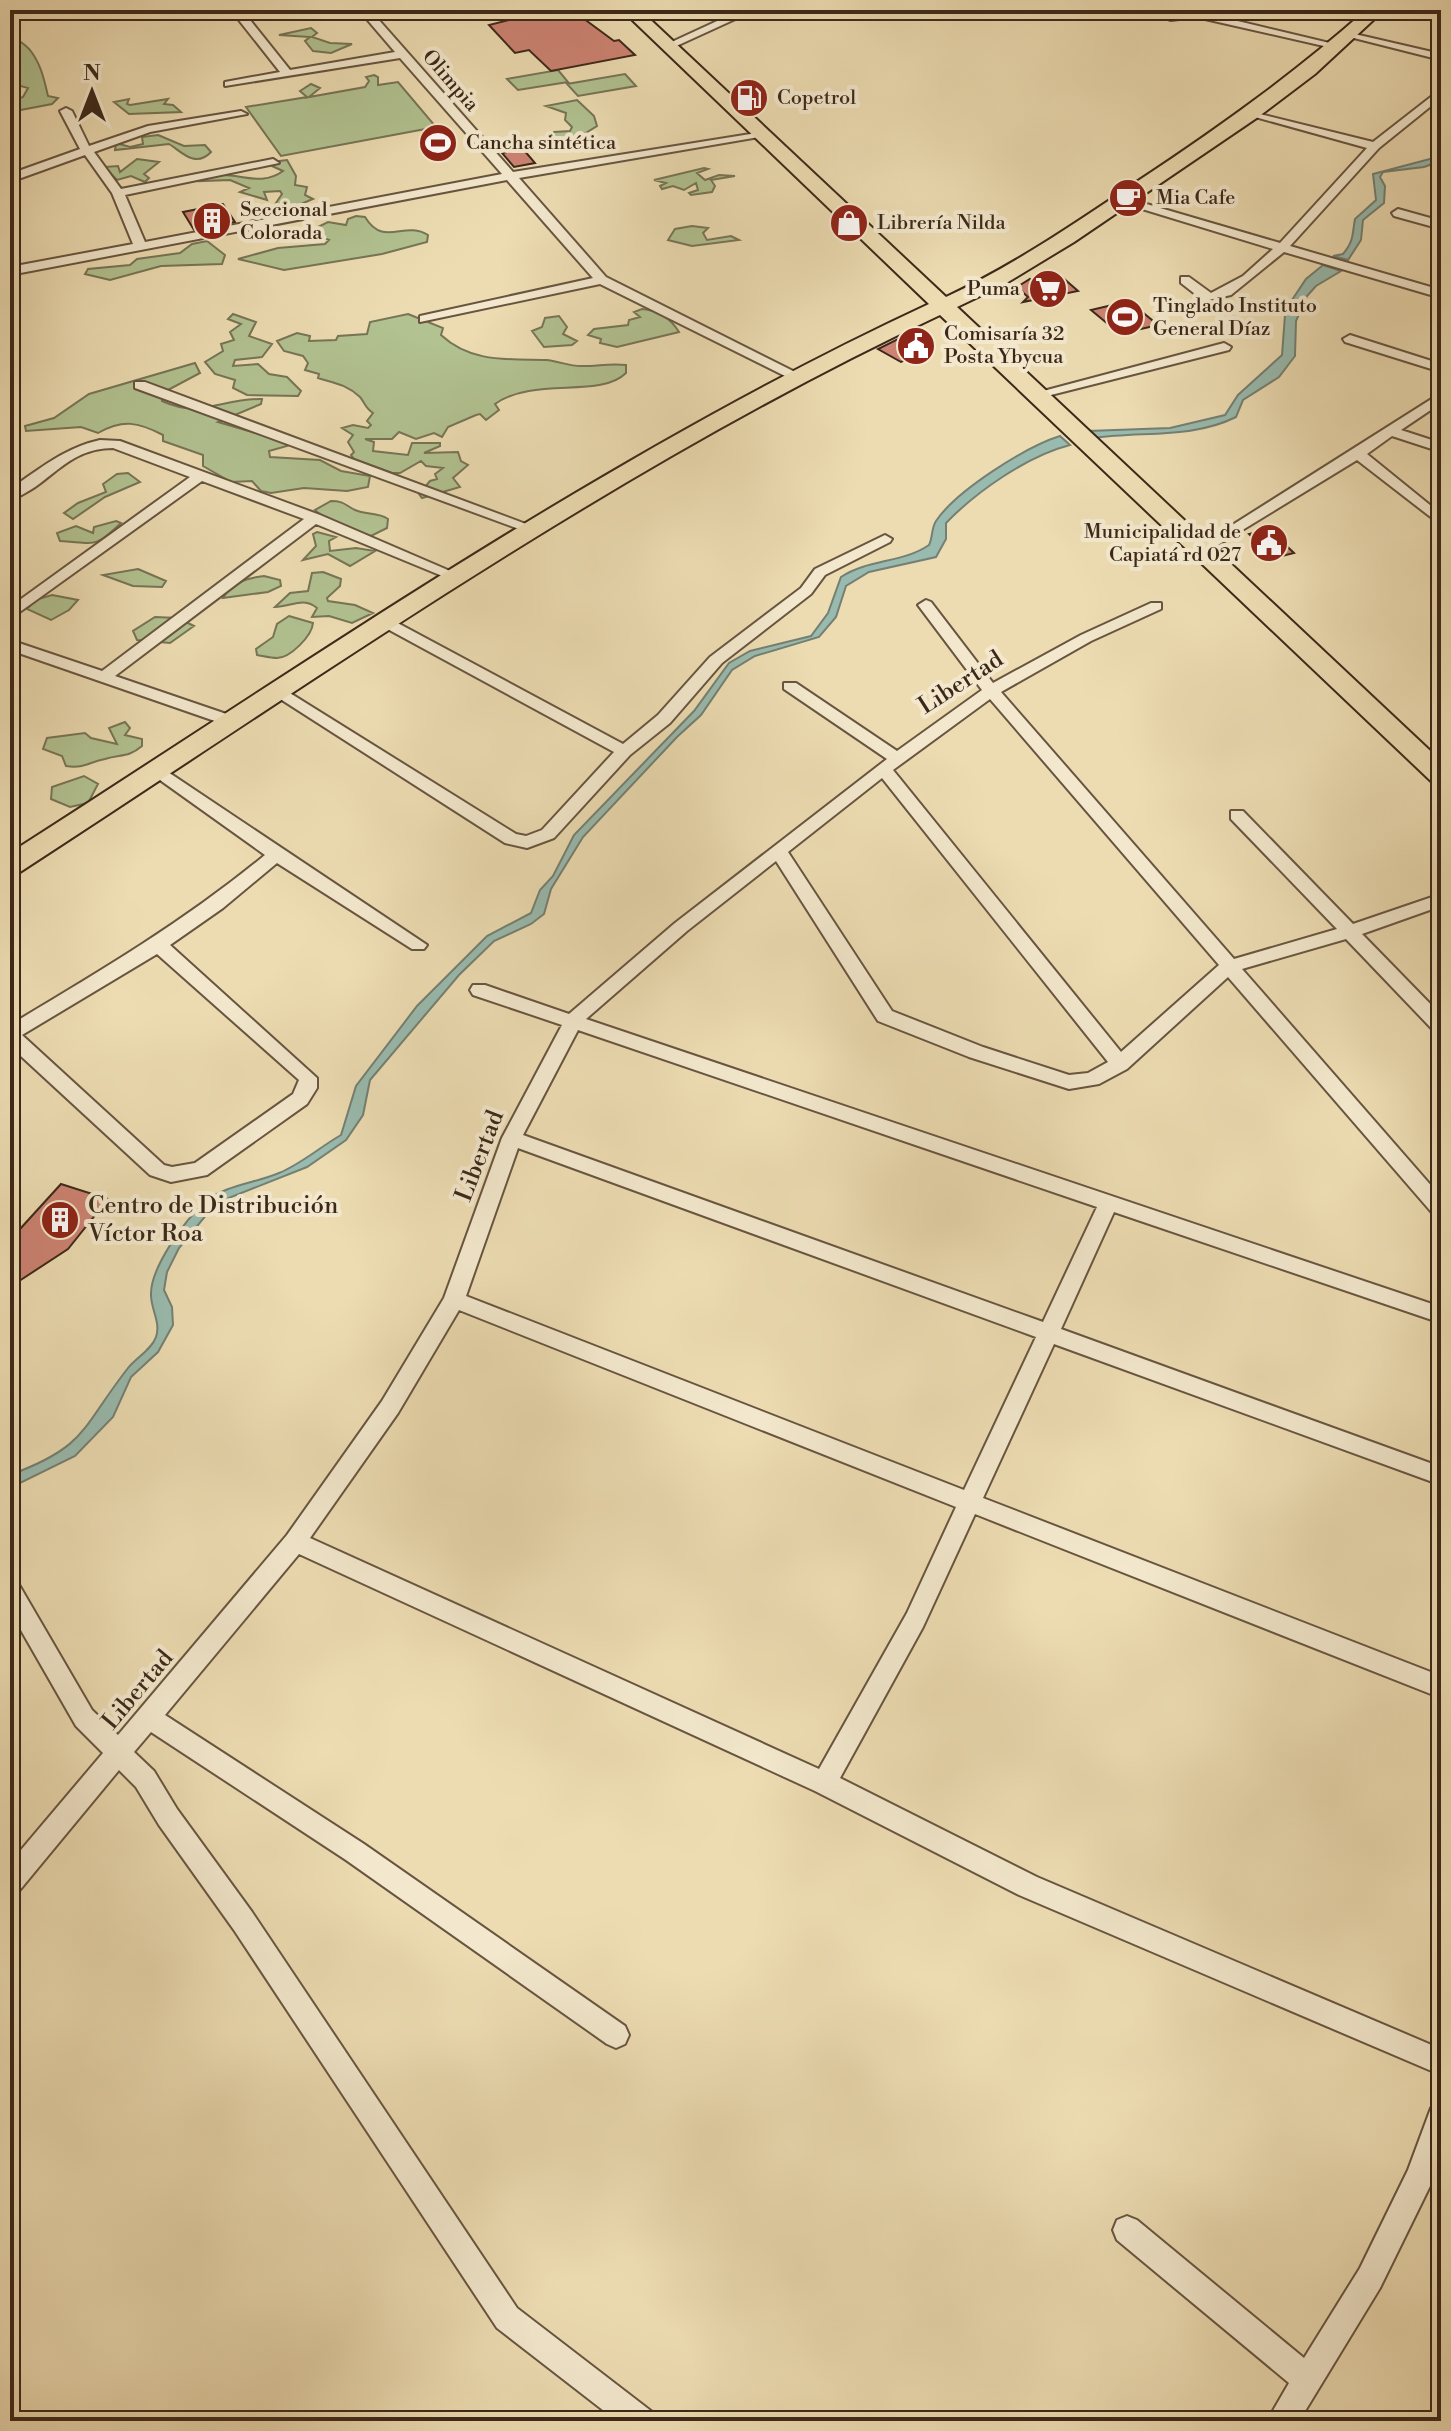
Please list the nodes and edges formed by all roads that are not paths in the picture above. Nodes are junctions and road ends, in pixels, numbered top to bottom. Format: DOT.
graph roads {
  1 [pos="236,10"];
  2 [pos="364,10"];
  3 [pos="630,10"];
  4 [pos="750,10"];
  5 [pos="1145,10"];
  6 [pos="1376,10"];
  7 [pos="1344,40"];
  8 [pos="668,46"];
  9 [pos="403,54"];
  10 [pos="1441,57"];
  11 [pos="287,74"];
  12 [pos="229,84"];
  13 [pos="1441,92"];
  14 [pos="1426,106"];
  15 [pos="1441,109"];
  16 [pos="66,111"];
  17 [pos="1252,113"];
  18 [pos="241,114"];
  19 [pos="759,134"];
  20 [pos="1375,146"];
  21 [pos="87,148"];
  22 [pos="273,163"];
  23 [pos="510,176"];
  24 [pos="10,178"];
  25 [pos="118,193"];
  26 [pos="1122,201"];
  27 [pos="1398,213"];
  28 [pos="1441,225"];
  29 [pos="1283,246"];
  30 [pos="141,247"];
  31 [pos="10,271"];
  32 [pos="602,280"];
  33 [pos="1185,280"];
  34 [pos="1441,294"];
  35 [pos="944,305"];
  36 [pos="425,319"];
  37 [pos="1350,339"];
  38 [pos="1224,347"];
  39 [pos="1441,368"];
  40 [pos="796,376"];
  41 [pos="140,385"];
  42 [pos="1039,394"];
  43 [pos="1441,397"];
  44 [pos="1390,431"];
  45 [pos="1441,448"];
  46 [pos="1357,453"];
  47 [pos="200,476"];
  48 [pos="13,492"];
  49 [pos="315,518"];
  50 [pos="1441,521"];
  51 [pos="535,530"];
  52 [pos="885,539"];
  53 [pos="1203,548"];
  54 [pos="457,577"];
  55 [pos="926,605"];
  56 [pos="1156,606"];
  57 [pos="10,614"];
  58 [pos="387,623"];
  59 [pos="10,645"];
  60 [pos="103,678"];
  61 [pos="790,686"];
  62 [pos="991,691"];
  63 [pos="279,693"];
  64 [pos="235,723"];
  65 [pos="624,751"];
  66 [pos="890,763"];
  67 [pos="159,771"];
  68 [pos="1441,776"];
  69 [pos="1237,815"];
  70 [pos="778,851"];
  71 [pos="276,855"];
  72 [pos="10,866"];
  73 [pos="1441,900"];
  74 [pos="1351,931"];
  75 [pos="158,945"];
  76 [pos="418,945"];
  77 [pos="1228,967"];
  78 [pos="479,990"];
  79 [pos="574,1020"];
  80 [pos="1441,1026"];
  81 [pos="10,1035"];
  82 [pos="1120,1064"];
  83 [pos="512,1138"];
  84 [pos="1109,1202"];
  85 [pos="1441,1210"];
  86 [pos="454,1300"];
  87 [pos="1441,1315"];
  88 [pos="1048,1332"];
  89 [pos="1441,1476"];
  90 [pos="970,1503"];
  91 [pos="295,1542"];
  92 [pos="10,1590"];
  93 [pos="1439,1681"];
  94 [pos="150,1718"];
  95 [pos="118,1754"];
  96 [pos="824,1783"];
  97 [pos="10,1882"];
  98 [pos="616,2035"];
  99 [pos="1441,2062"];
  100 [pos="1441,2118"];
  101 [pos="1127,2230"];
  102 [pos="1306,2379"];
  103 [pos="641,2421"];
  104 [pos="1282,2421"];
  1 -- 11 [label="street"];
  2 -- 9 [label="street, Olimpia"];
  3 -- 8 [label="main road"];
  4 -- 8 [label="street"];
  5 -- 7 [label="street"];
  6 -- 7 [label="main road"];
  7 -- 10 [label="street"];
  7 -- 17 [label="main road"];
  8 -- 19 [label="main road"];
  9 -- 11 [label="street"];
  9 -- 23 [label="street, Olimpia"];
  11 -- 12 [label="street"];
  13 -- 14 [label="street"];
  14 -- 15 [label="street"];
  14 -- 20 [label="street"];
  16 -- 21 [label="street"];
  17 -- 20 [label="street"];
  17 -- 26 [label="main road"];
  18 -- 21 [label="street"];
  19 -- 23 [label="street"];
  19 -- 35 [label="main road"];
  20 -- 29 [label="street"];
  21 -- 24 [label="street"];
  21 -- 25 [label="street"];
  22 -- 25 [label="street"];
  23 -- 30 [label="street"];
  23 -- 32 [label="street, Olimpia"];
  25 -- 30 [label="street"];
  26 -- 29 [label="street"];
  26 -- 35 [label="main road"];
  27 -- 28 [label="street"];
  29 -- 33 [label="street"];
  29 -- 34 [label="street"];
  30 -- 31 [label="street"];
  32 -- 36 [label="street"];
  32 -- 40 [label="street"];
  35 -- 40 [label="main road"];
  35 -- 42 [label="main road"];
  37 -- 39 [label="street"];
  38 -- 42 [label="street"];
  40 -- 51 [label="main road"];
  41 -- 51 [label="street"];
  42 -- 53 [label="main road"];
  43 -- 44 [label="street"];
  44 -- 45 [label="street"];
  44 -- 46 [label="street"];
  46 -- 50 [label="street"];
  46 -- 53 [label="street"];
  47 -- 48 [label="street"];
  47 -- 49 [label="street"];
  47 -- 57 [label="street"];
  49 -- 54 [label="street"];
  49 -- 60 [label="street"];
  51 -- 54 [label="main road"];
  52 -- 65 [label="street"];
  53 -- 68 [label="main road"];
  54 -- 58 [label="main road"];
  55 -- 62 [label="street"];
  56 -- 62 [label="street, Libertad"];
  58 -- 63 [label="main road"];
  58 -- 65 [label="street"];
  59 -- 60 [label="street"];
  60 -- 64 [label="street"];
  61 -- 66 [label="street"];
  62 -- 66 [label="street, Libertad"];
  62 -- 77 [label="street"];
  63 -- 64 [label="main road"];
  63 -- 65 [label="street"];
  64 -- 67 [label="main road"];
  66 -- 70 [label="street, Libertad"];
  66 -- 82 [label="street"];
  67 -- 71 [label="street"];
  67 -- 72 [label="main road"];
  69 -- 74 [label="street"];
  70 -- 79 [label="street, Libertad"];
  70 -- 82 [label="street"];
  71 -- 75 [label="street"];
  71 -- 76 [label="street"];
  73 -- 74 [label="street"];
  74 -- 77 [label="street"];
  74 -- 80 [label="street"];
  75 -- 81 [label="street"];
  75 -- 81 [label="street"];
  77 -- 82 [label="street"];
  77 -- 85 [label="street"];
  78 -- 79 [label="street"];
  79 -- 83 [label="street, Libertad"];
  79 -- 84 [label="street"];
  83 -- 86 [label="street, Libertad"];
  83 -- 88 [label="street"];
  84 -- 87 [label="street"];
  84 -- 88 [label="street"];
  86 -- 90 [label="street"];
  86 -- 91 [label="street, Libertad"];
  88 -- 89 [label="street"];
  88 -- 90 [label="street"];
  90 -- 93 [label="street"];
  90 -- 96 [label="street"];
  91 -- 94 [label="street, Libertad"];
  91 -- 96 [label="street"];
  92 -- 95 [label="street"];
  94 -- 95 [label="street, Libertad"];
  94 -- 98 [label="street"];
  95 -- 97 [label="street, Libertad"];
  95 -- 103 [label="street"];
  96 -- 99 [label="street"];
  100 -- 102 [label="street"];
  101 -- 102 [label="street"];
  102 -- 104 [label="street"];
}
